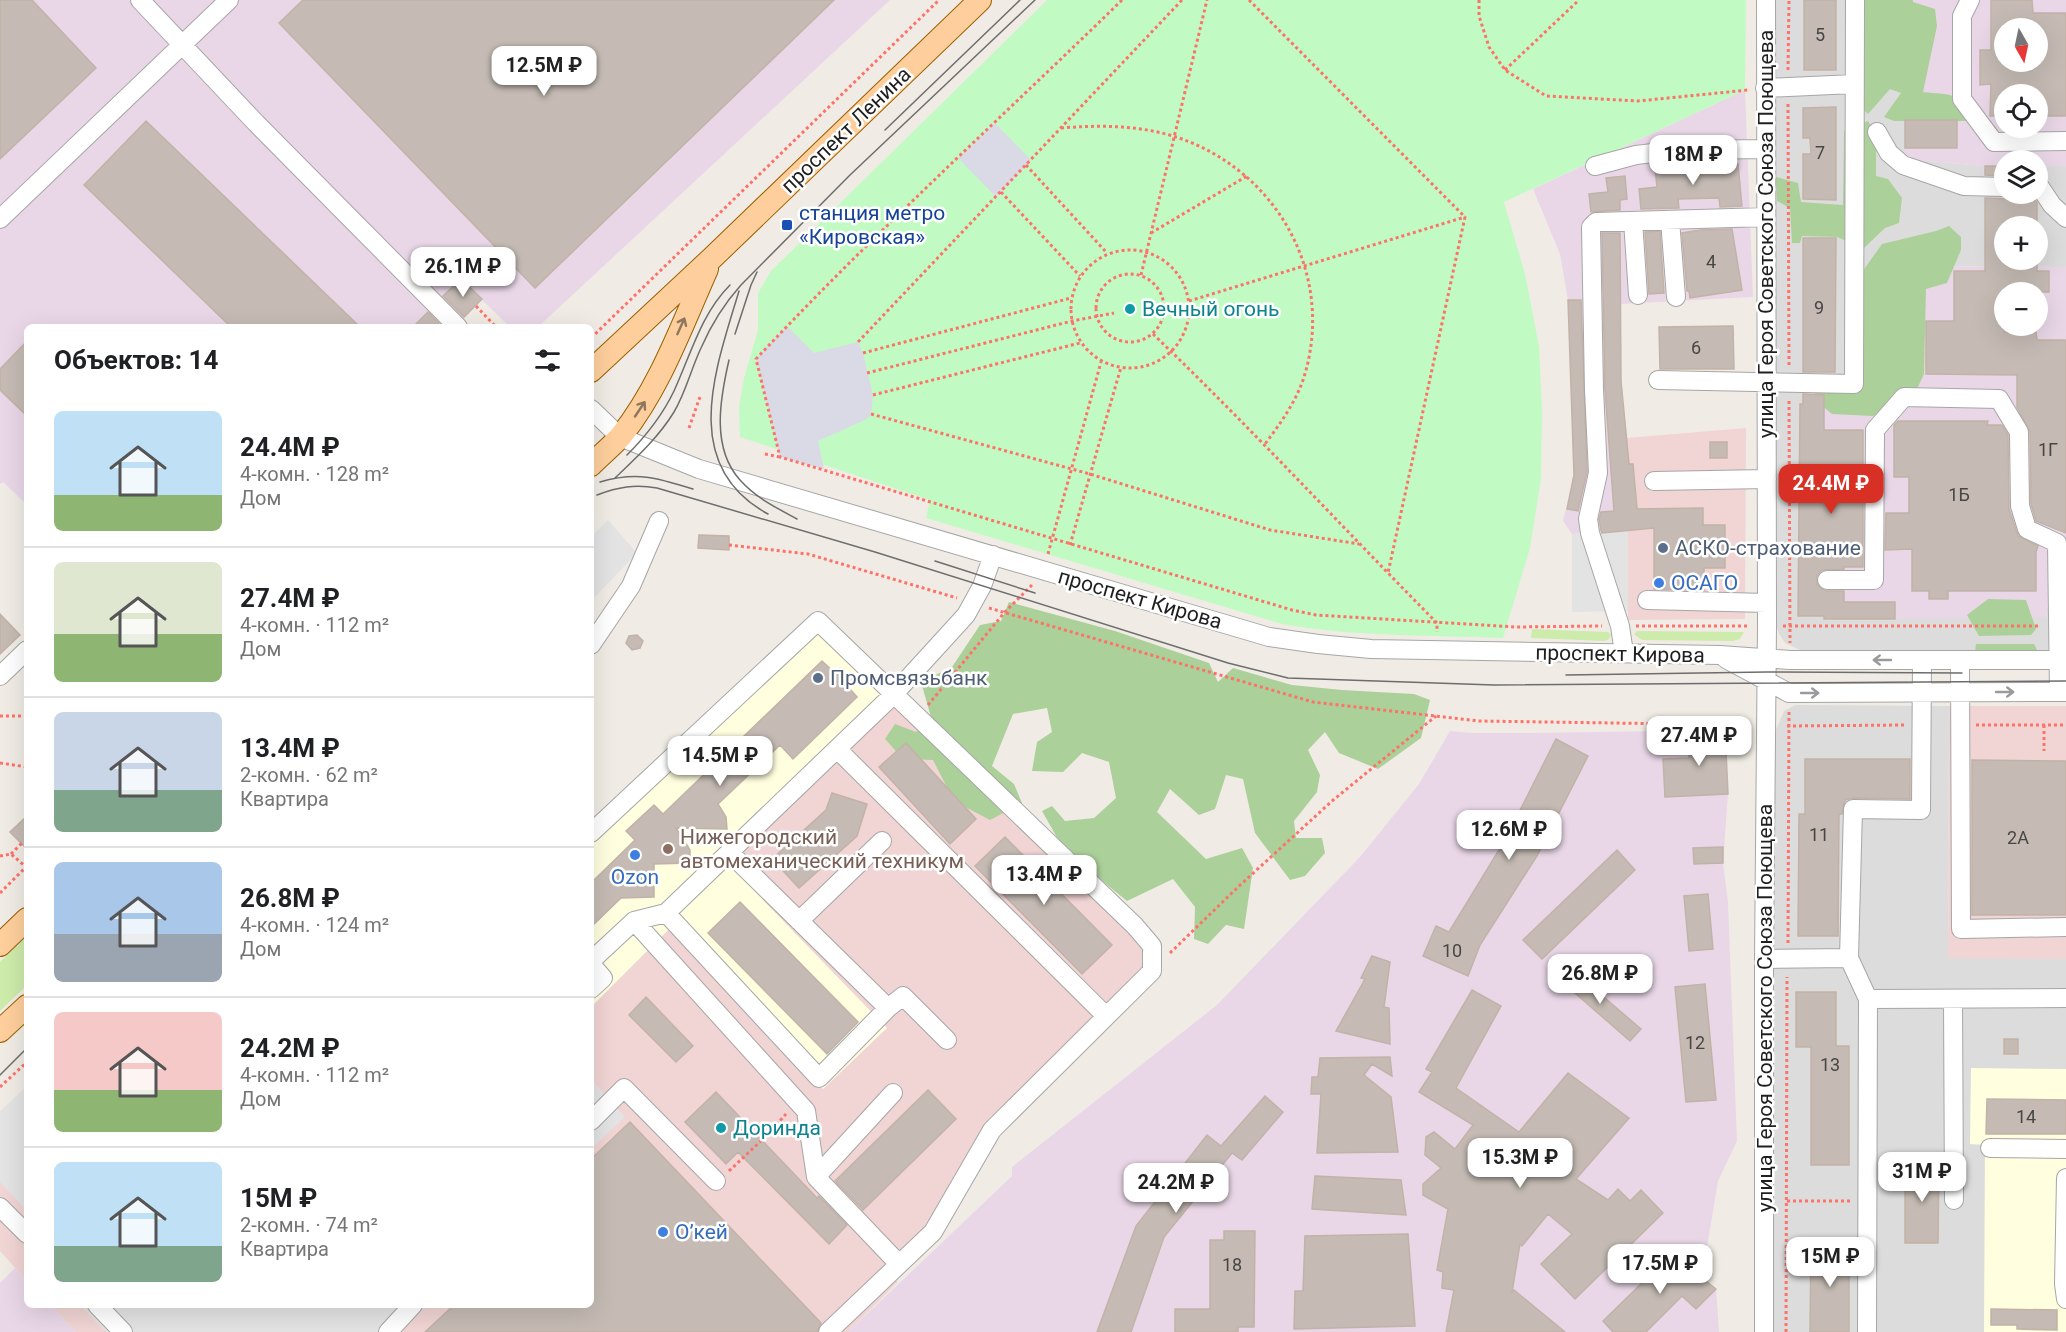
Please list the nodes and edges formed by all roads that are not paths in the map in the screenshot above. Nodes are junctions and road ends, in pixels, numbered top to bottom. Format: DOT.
graph roads {
  1 [pos="140,0"];
  2 [pos="230,0"];
  3 [pos="980,0"];
  4 [pos="1766,0"];
  5 [pos="1855,0"];
  6 [pos="1970,0"];
  7 [pos="182,44"];
  8 [pos="1854,84"];
  9 [pos="1765,88"];
  10 [pos="1877,132"];
  11 [pos="2066,141"];
  12 [pos="1766,149"];
  13 [pos="1595,166"];
  14 [pos="1994,187"];
  15 [pos="2048,199"];
  16 [pos="1766,218"];
  17 [pos="2066,218"];
  18 [pos="0,219"];
  19 [pos="1670,220"];
  20 [pos="1633,221"];
  21 [pos="711,260"];
  22 [pos="1638,295"];
  23 [pos="1676,297"];
  24 [pos="454,324"];
  25 [pos="594,368"];
  26 [pos="1658,380"];
  27 [pos="1766,383"];
  28 [pos="594,412"];
  29 [pos="620,437"];
  30 [pos="594,462"];
  31 [pos="1767,479"];
  32 [pos="1654,481"];
  33 [pos="659,521"];
  34 [pos="2061,543"];
  35 [pos="993,555"];
  36 [pos="1827,579"];
  37 [pos="1647,600"];
  38 [pos="1767,603"];
  39 [pos="594,641"];
  40 [pos="24,653"];
  41 [pos="1624,653"];
  42 [pos="1720,655"];
  43 [pos="1767,658"];
  44 [pos="1922,660"];
  45 [pos="1960,660"];
  46 [pos="2062,660"];
  47 [pos="0,676"];
  48 [pos="1767,682"];
  49 [pos="1960,692"];
  50 [pos="2062,692"];
  51 [pos="1922,693"];
  52 [pos="893,695"];
  53 [pos="837,749"];
  54 [pos="594,830"];
  55 [pos="882,841"];
  56 [pos="729,852"];
  57 [pos="666,913"];
  58 [pos="634,921"];
  59 [pos="800,921"];
  60 [pos="24,922"];
  61 [pos="2066,927"];
  62 [pos="0,945"];
  63 [pos="1849,958"];
  64 [pos="1764,959"];
  65 [pos="594,960"];
  66 [pos="594,967"];
  67 [pos="594,986"];
  68 [pos="2066,998"];
  69 [pos="1868,999"];
  70 [pos="1953,999"];
  71 [pos="888,1008"];
  72 [pos="24,1009"];
  73 [pos="1106,1016"];
  74 [pos="0,1031"];
  75 [pos="947,1040"];
  76 [pos="893,1093"];
  77 [pos="594,1118"];
  78 [pos="1990,1148"];
  79 [pos="2066,1149"];
  80 [pos="816,1177"];
  81 [pos="2066,1178"];
  82 [pos="716,1181"];
  83 [pos="1954,1200"];
  84 [pos="0,1207"];
  85 [pos="24,1231"];
  86 [pos="899,1264"];
  87 [pos="2066,1299"];
  88 [pos="100,1308"];
  89 [pos="410,1308"];
  90 [pos="123,1332"];
  91 [pos="388,1332"];
  92 [pos="828,1332"];
  93 [pos="1764,1332"];
  94 [pos="1867,1332"];
  1 -- 7 [label="street"];
  2 -- 7 [label="street"];
  3 -- 21 [label="main road, проспект Ленина"];
  4 -- 9 [label="street, улица Героя Советского Союза Поющева"];
  5 -- 8 [label="street"];
  6 -- 11 [label="street"];
  7 -- 18 [label="street"];
  7 -- 24 [label="street"];
  8 -- 9 [label="street"];
  8 -- 27 [label="street"];
  9 -- 12 [label="street, улица Героя Советского Союза Поющева"];
  10 -- 14 [label="street"];
  12 -- 13 [label="street"];
  12 -- 16 [label="street, улица Героя Советского Союза Поющева"];
  15 -- 17 [label="street"];
  16 -- 19 [label="street"];
  16 -- 27 [label="street, улица Героя Советского Союза Поющева"];
  19 -- 20 [label="street"];
  19 -- 23 [label="street"];
  20 -- 22 [label="street"];
  20 -- 41 [label="street"];
  21 -- 25 [label="main road, проспект Ленина"];
  29 -- 21 [label="main road, проспект Ленина, one-way"];
  26 -- 27 [label="street"];
  27 -- 31 [label="street, улица Героя Советского Союза Поющева"];
  28 -- 29 [label="street, проспект Кирова"];
  29 -- 30 [label="main road, проспект Ленина"];
  29 -- 35 [label="street, проспект Кирова"];
  31 -- 32 [label="street"];
  31 -- 38 [label="street, улица Героя Советского Союза Поющева"];
  33 -- 39 [label="street"];
  34 -- 36 [label="street"];
  34 -- 46 [label="street"];
  35 -- 41 [label="street, проспект Кирова"];
  35 -- 52 [label="street"];
  37 -- 38 [label="street"];
  38 -- 43 [label="street, улица Героя Советского Союза Поющева"];
  40 -- 47 [label="street"];
  41 -- 42 [label="street, проспект Кирова"];
  42 -- 43 [label="street, проспект Кирова"];
  42 -- 48 [label="street, проспект Кирова"];
  44 -- 43 [label="street, проспект Кирова, one-way"];
  43 -- 48 [label="street, улица Героя Советского Союза Поющева"];
  44 -- 45 [label="street, проспект Кирова"];
  44 -- 51 [label="street"];
  45 -- 46 [label="street, проспект Кирова"];
  45 -- 49 [label="street"];
  46 -- 50 [label="street"];
  48 -- 51 [label="street, проспект Кирова, one-way"];
  48 -- 64 [label="street, улица Героя Советского Союза Поющева"];
  49 -- 50 [label="street, проспект Кирова, one-way"];
  49 -- 51 [label="street, проспект Кирова"];
  49 -- 61 [label="street"];
  51 -- 63 [label="street"];
  52 -- 53 [label="street"];
  52 -- 54 [label="street"];
  52 -- 73 [label="street"];
  53 -- 56 [label="street"];
  53 -- 73 [label="street"];
  55 -- 59 [label="street"];
  56 -- 57 [label="street"];
  56 -- 59 [label="street"];
  57 -- 58 [label="street"];
  57 -- 71 [label="street"];
  58 -- 65 [label="street"];
  58 -- 80 [label="street"];
  59 -- 71 [label="street"];
  60 -- 62 [label="main road"];
  63 -- 64 [label="street"];
  63 -- 69 [label="street"];
  64 -- 93 [label="street, улица Героя Советского Союза Поющева"];
  66 -- 67 [label="street"];
  68 -- 70 [label="street"];
  69 -- 70 [label="street"];
  69 -- 94 [label="street"];
  70 -- 83 [label="street"];
  71 -- 75 [label="street"];
  72 -- 74 [label="main road"];
  73 -- 86 [label="street"];
  76 -- 80 [label="street"];
  77 -- 82 [label="street"];
  78 -- 79 [label="street"];
  80 -- 86 [label="street"];
  81 -- 87 [label="street"];
  84 -- 85 [label="street"];
  86 -- 92 [label="street"];
  88 -- 90 [label="street"];
  89 -- 91 [label="street"];
}
